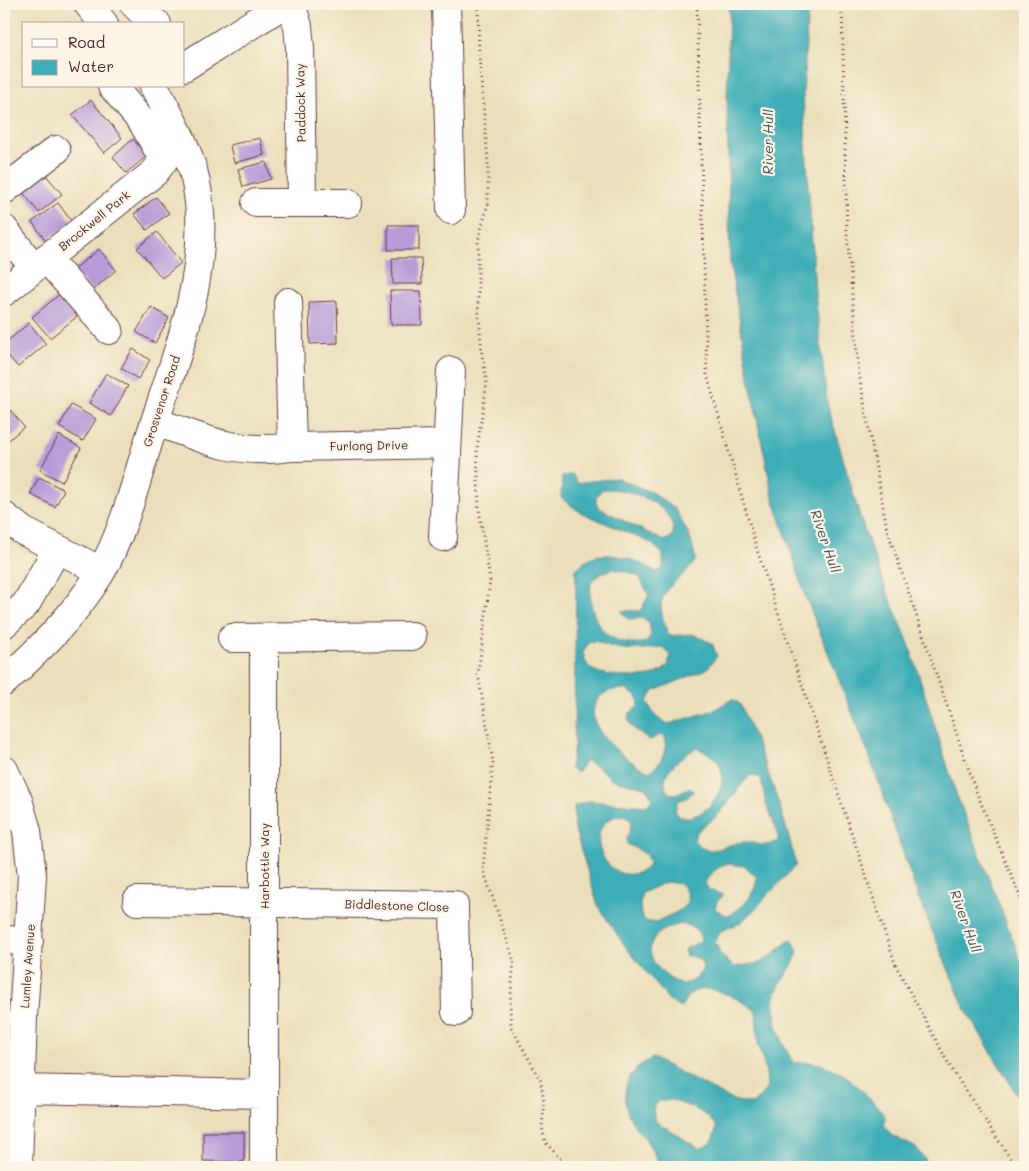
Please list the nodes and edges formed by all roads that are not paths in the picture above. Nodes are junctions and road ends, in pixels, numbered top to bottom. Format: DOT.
graph roads {
  1 [pos="88,4"];
  2 [pos="134,4"];
  3 [pos="284,4"];
  4 [pos="291,4"];
  5 [pos="446,13"];
  6 [pos="102,22"];
  7 [pos="154,22"];
  8 [pos="190,53"];
  9 [pos="114,88"];
  10 [pos="155,88"];
  11 [pos="56,150"];
  12 [pos="8,186"];
  13 [pos="256,203"];
  14 [pos="302,203"];
  15 [pos="348,203"];
  16 [pos="451,210"];
  17 [pos="4,229"];
  18 [pos="40,263"];
  19 [pos="4,292"];
  20 [pos="288,302"];
  21 [pos="109,330"];
  22 [pos="450,371"];
  23 [pos="154,421"];
  24 [pos="446,444"];
  25 [pos="292,447"];
  26 [pos="4,516"];
  27 [pos="443,537"];
  28 [pos="56,550"];
  29 [pos="101,571"];
  30 [pos="4,624"];
  31 [pos="412,636"];
  32 [pos="232,638"];
  33 [pos="264,638"];
  34 [pos="4,682"];
  35 [pos="4,770"];
  36 [pos="137,901"];
  37 [pos="264,902"];
  38 [pos="16,940"];
  39 [pos="456,1012"];
  40 [pos="20,1088"];
  41 [pos="263,1094"];
  42 [pos="18,1167"];
  43 [pos="264,1167"];
  1 -- 6 [label="street"];
  2 -- 7 [label="street"];
  3 -- 8 [label="street"];
  4 -- 14 [label="street, Paddock Way"];
  5 -- 16 [label="street"];
  9 -- 18 [label="street, Brockwell Park"];
  10 -- 23 [label="street, Grosvenor Road"];
  11 -- 12 [label="street"];
  13 -- 14 [label="street"];
  14 -- 15 [label="street"];
  17 -- 18 [label="street"];
  18 -- 19 [label="street, Brockwell Park"];
  18 -- 21 [label="street"];
  20 -- 25 [label="street"];
  22 -- 24 [label="street"];
  23 -- 25 [label="street, Furlong Drive"];
  23 -- 29 [label="street, Grosvenor Road"];
  24 -- 25 [label="street, Furlong Drive"];
  24 -- 27 [label="street"];
  26 -- 28 [label="street"];
  28 -- 29 [label="street"];
  28 -- 30 [label="street"];
  29 -- 34 [label="street, Grosvenor Road"];
  31 -- 33 [label="street"];
  32 -- 33 [label="street"];
  33 -- 37 [label="street, Harbottle Way"];
  35 -- 38 [label="street, Lumley Avenue"];
  36 -- 37 [label="street"];
  37 -- 39 [label="street, Biddlestone Close"];
  37 -- 41 [label="street, Harbottle Way"];
  38 -- 40 [label="street, Lumley Avenue"];
  40 -- 41 [label="street"];
  40 -- 42 [label="street, Lumley Avenue"];
  41 -- 43 [label="street, Harbottle Way"];
}
